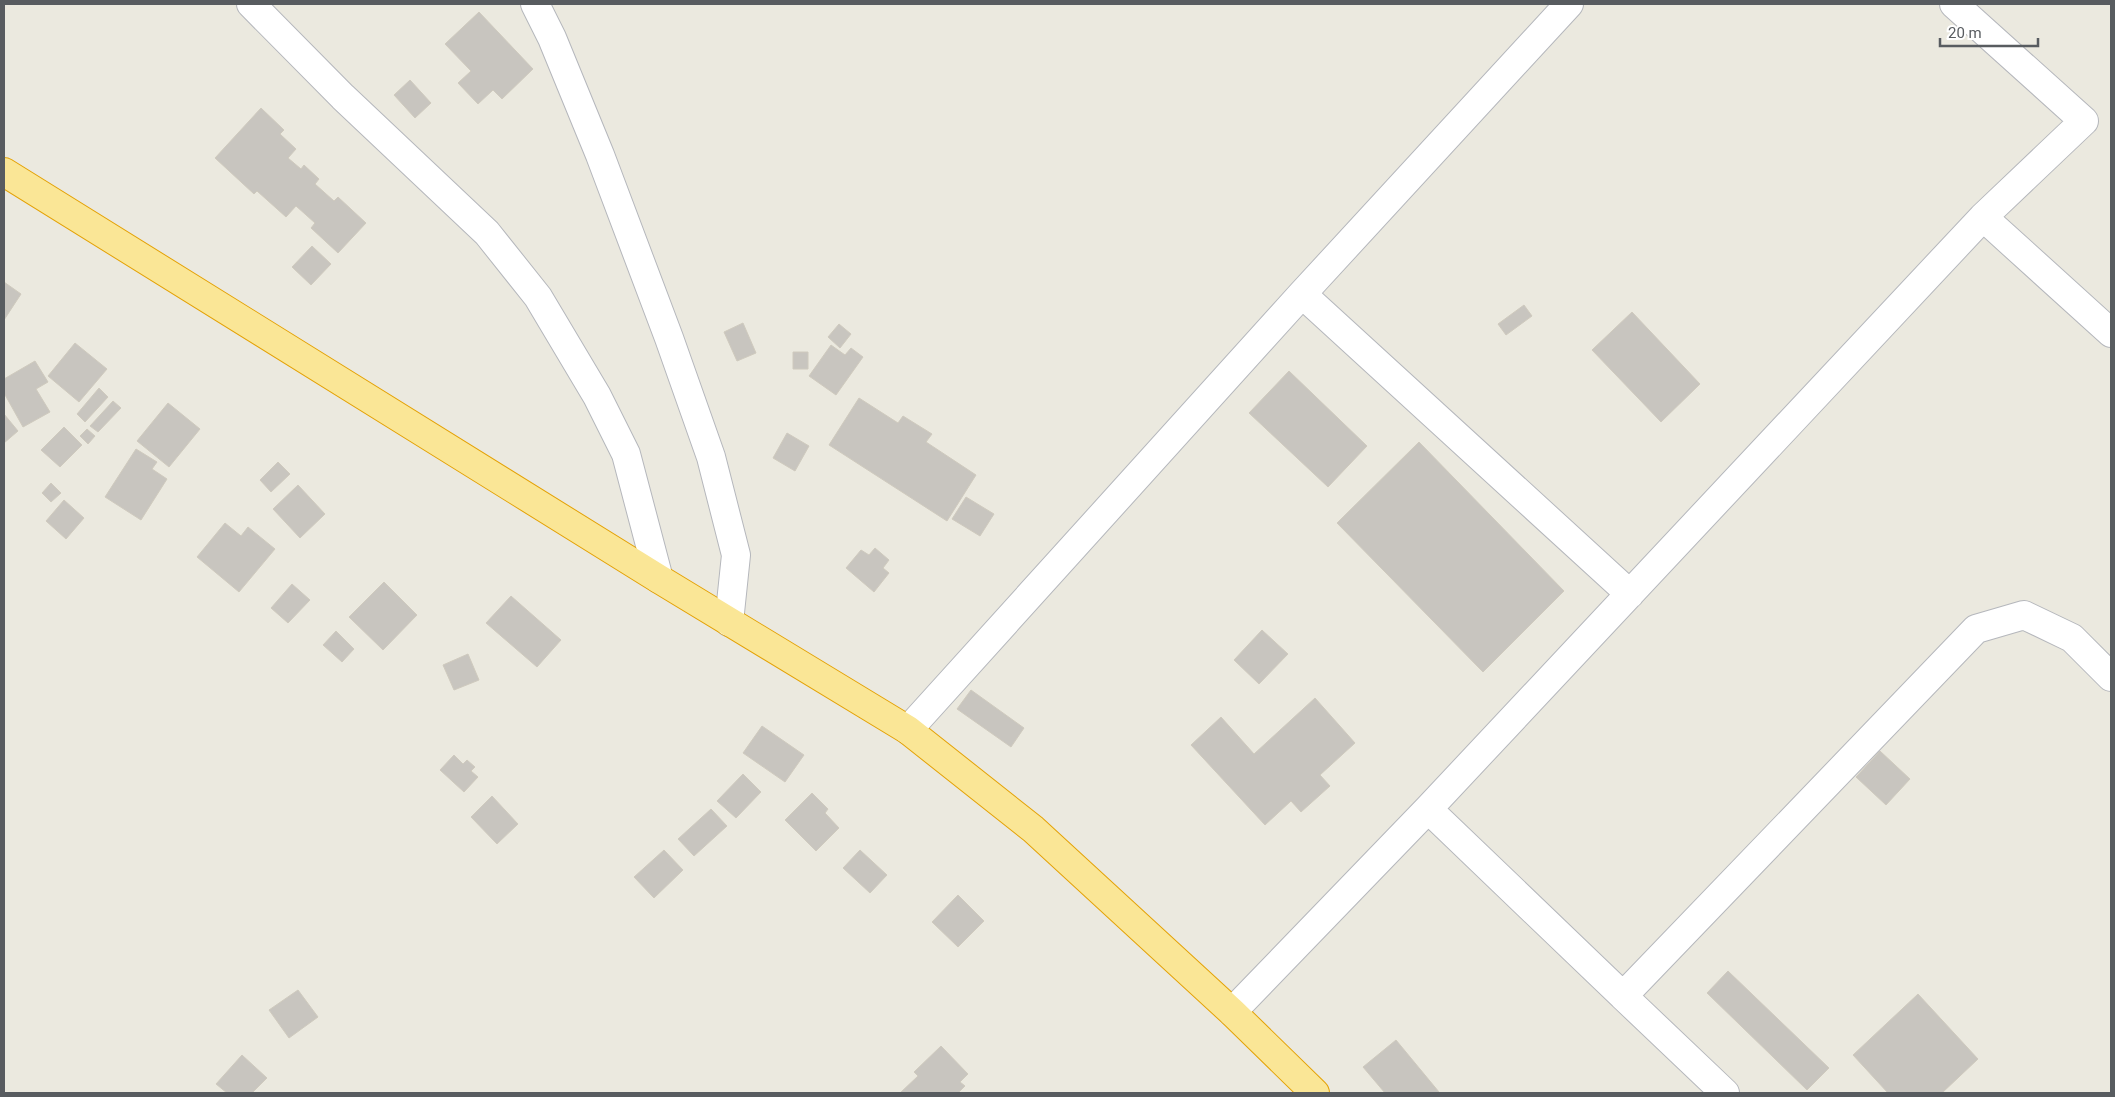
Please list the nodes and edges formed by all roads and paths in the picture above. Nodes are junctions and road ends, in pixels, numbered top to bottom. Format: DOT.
graph roads {
  1 [pos="251,4"];
  2 [pos="535,4"];
  3 [pos="1569,4"];
  4 [pos="1954,4"];
  5 [pos="4,172"];
  6 [pos="1984,217"];
  7 [pos="1302,294"];
  8 [pos="2111,333"];
  9 [pos="659,579"];
  10 [pos="1630,594"];
  11 [pos="729,622"];
  12 [pos="2111,677"];
  13 [pos="908,730"];
  14 [pos="1428,809"];
  15 [pos="1623,996"];
  16 [pos="1232,1012"];
  17 [pos="1314,1093"];
  18 [pos="1725,1093"];
  1 -- 9 [label="street"];
  2 -- 11 [label="street"];
  3 -- 7 [label="street"];
  4 -- 6 [label="street"];
  5 -- 9 [label="highway"];
  6 -- 8 [label="street"];
  6 -- 10 [label="street"];
  7 -- 10 [label="street"];
  7 -- 13 [label="street"];
  9 -- 11 [label="highway"];
  10 -- 14 [label="street"];
  11 -- 13 [label="highway"];
  12 -- 15 [label="street"];
  13 -- 16 [label="highway"];
  14 -- 15 [label="street"];
  14 -- 16 [label="street"];
  15 -- 18 [label="street"];
  16 -- 17 [label="highway"];
}
